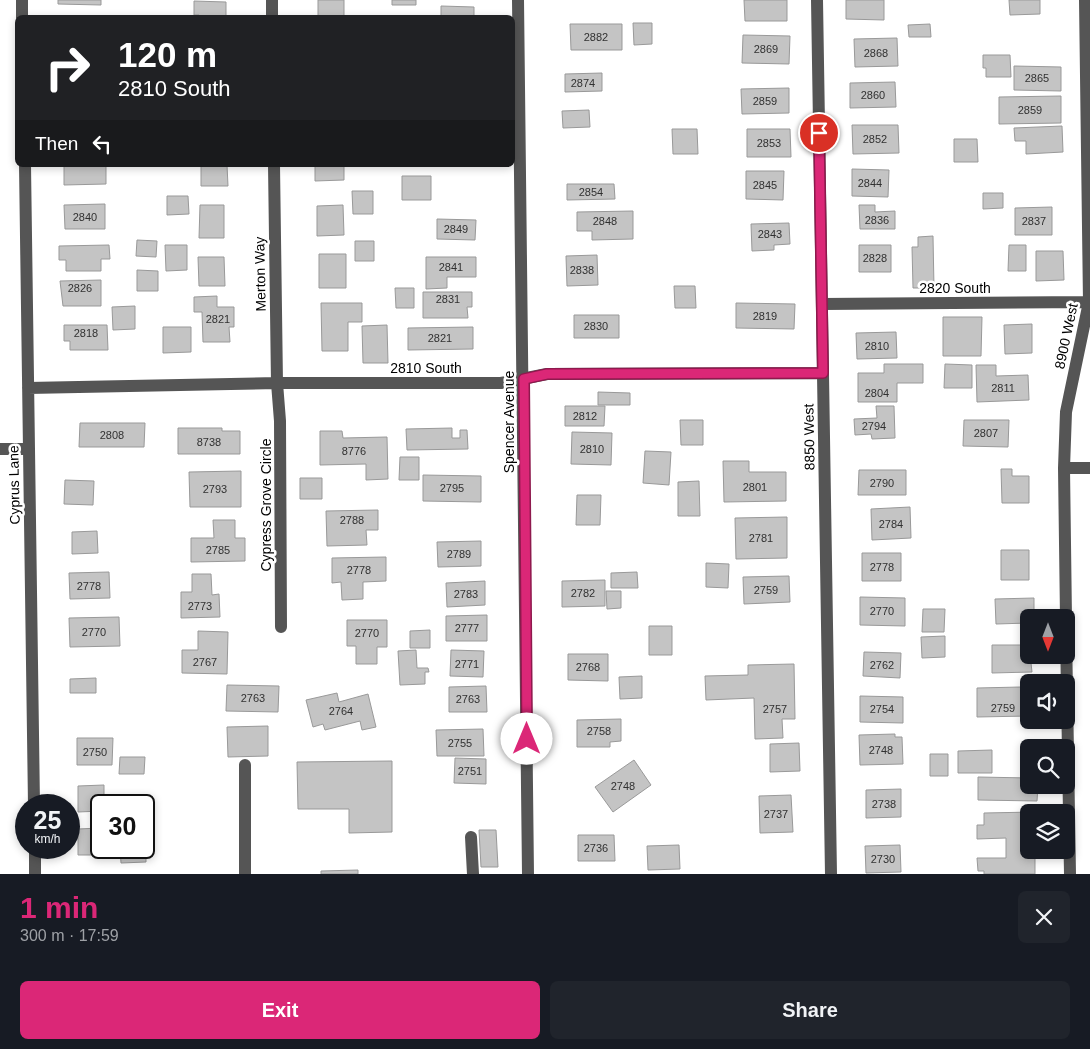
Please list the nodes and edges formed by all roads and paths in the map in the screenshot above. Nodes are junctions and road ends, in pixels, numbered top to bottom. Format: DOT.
graph roads {
  1 [pos="22,0"];
  2 [pos="272,0"];
  3 [pos="518,0"];
  4 [pos="817,0"];
  5 [pos="1084,0"];
  6 [pos="22,15"];
  7 [pos="272,15"];
  8 [pos="25,167"];
  9 [pos="274,167"];
  10 [pos="1089,302"];
  11 [pos="822,304"];
  12 [pos="823,373"];
  13 [pos="524,379"];
  14 [pos="277,383"];
  15 [pos="28,388"];
  16 [pos="0,449"];
  17 [pos="29,449"];
  18 [pos="1064,468"];
  19 [pos="1090,468"];
  20 [pos="1066,609"];
  21 [pos="282,627"];
  22 [pos="1067,664"];
  23 [pos="245,765"];
  24 [pos="34,794"];
  25 [pos="471,837"];
  26 [pos="35,859"];
  27 [pos="35,874"];
  28 [pos="245,874"];
  29 [pos="473,874"];
  30 [pos="528,874"];
  31 [pos="831,874"];
  32 [pos="1070,874"];
  1 -- 6 [label="street"];
  2 -- 7 [label="street"];
  3 -- 13 [label="street, Spencer Avenue"];
  4 -- 11 [label="street, 8850 West"];
  5 -- 10 [label="street, 8900 West"];
  8 -- 15 [label="street, Cyprus Lane"];
  9 -- 14 [label="street, Merton Way"];
  10 -- 11 [label="street, 2820 South"];
  10 -- 18 [label="street, 8900 West"];
  11 -- 12 [label="street, 8850 West"];
  12 -- 13 [label="street, 2810 South"];
  12 -- 31 [label="street, 8850 West"];
  13 -- 14 [label="street, 2810 South"];
  13 -- 30 [label="street, Spencer Avenue"];
  14 -- 15 [label="street, 2810 South"];
  14 -- 21 [label="street, Cypress Grove Circle"];
  15 -- 17 [label="street, Cyprus Lane"];
  16 -- 17 [label="street"];
  17 -- 24 [label="street, Cyprus Lane"];
  18 -- 19 [label="street"];
  18 -- 20 [label="street, 8900 West"];
  22 -- 32 [label="street"];
  23 -- 28 [label="street"];
  25 -- 29 [label="street"];
  26 -- 27 [label="street"];
}
